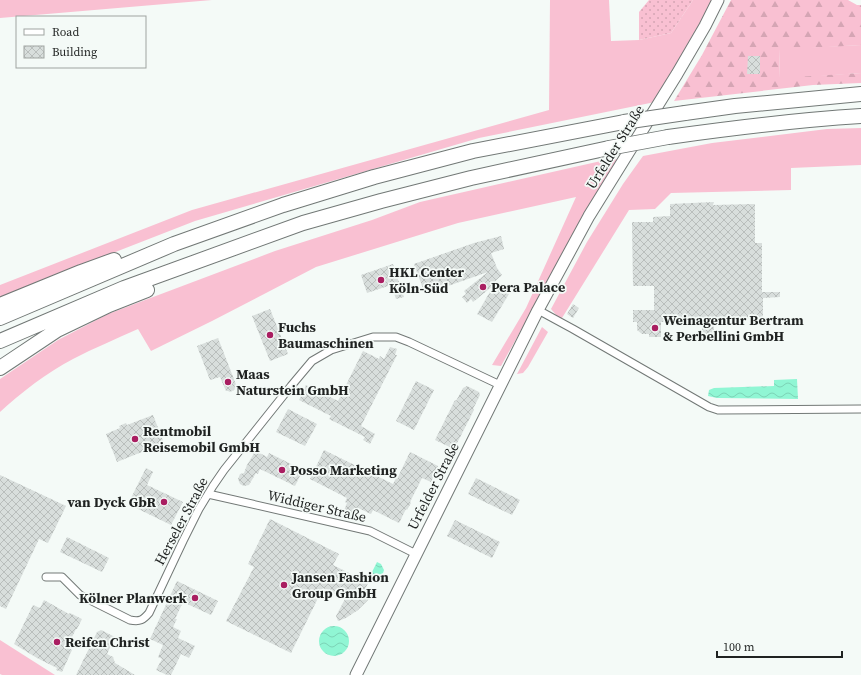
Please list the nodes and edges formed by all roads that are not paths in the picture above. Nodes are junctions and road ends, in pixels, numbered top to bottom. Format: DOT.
graph roads {
  1 [pos="718,0"];
  2 [pos="861,94"];
  3 [pos="861,116"];
  4 [pos="303,223"];
  5 [pos="174,244"];
  6 [pos="0,305"];
  7 [pos="538,310"];
  8 [pos="0,318"];
  9 [pos="0,341"];
  10 [pos="0,368"];
  11 [pos="500,385"];
  12 [pos="861,409"];
  13 [pos="208,494"];
  14 [pos="416,554"];
  15 [pos="46,577"];
  16 [pos="356,675"];
  1 -- 7 [label="main road, Urfelder Straße"];
  2 -- 5 [label="highway, bridge"];
  3 -- 4 [label="highway, bridge"];
  4 -- 9 [label="highway"];
  4 -- 10 [label="highway"];
  5 -- 6 [label="highway"];
  5 -- 8 [label="highway"];
  7 -- 11 [label="main road, Urfelder Straße"];
  7 -- 12 [label="street"];
  11 -- 13 [label="street, Herseler Straße"];
  11 -- 14 [label="main road, Urfelder Straße"];
  13 -- 14 [label="street, Widdiger Straße"];
  13 -- 15 [label="street, Herseler Straße"];
  14 -- 16 [label="main road, Urfelder Straße"];
}
